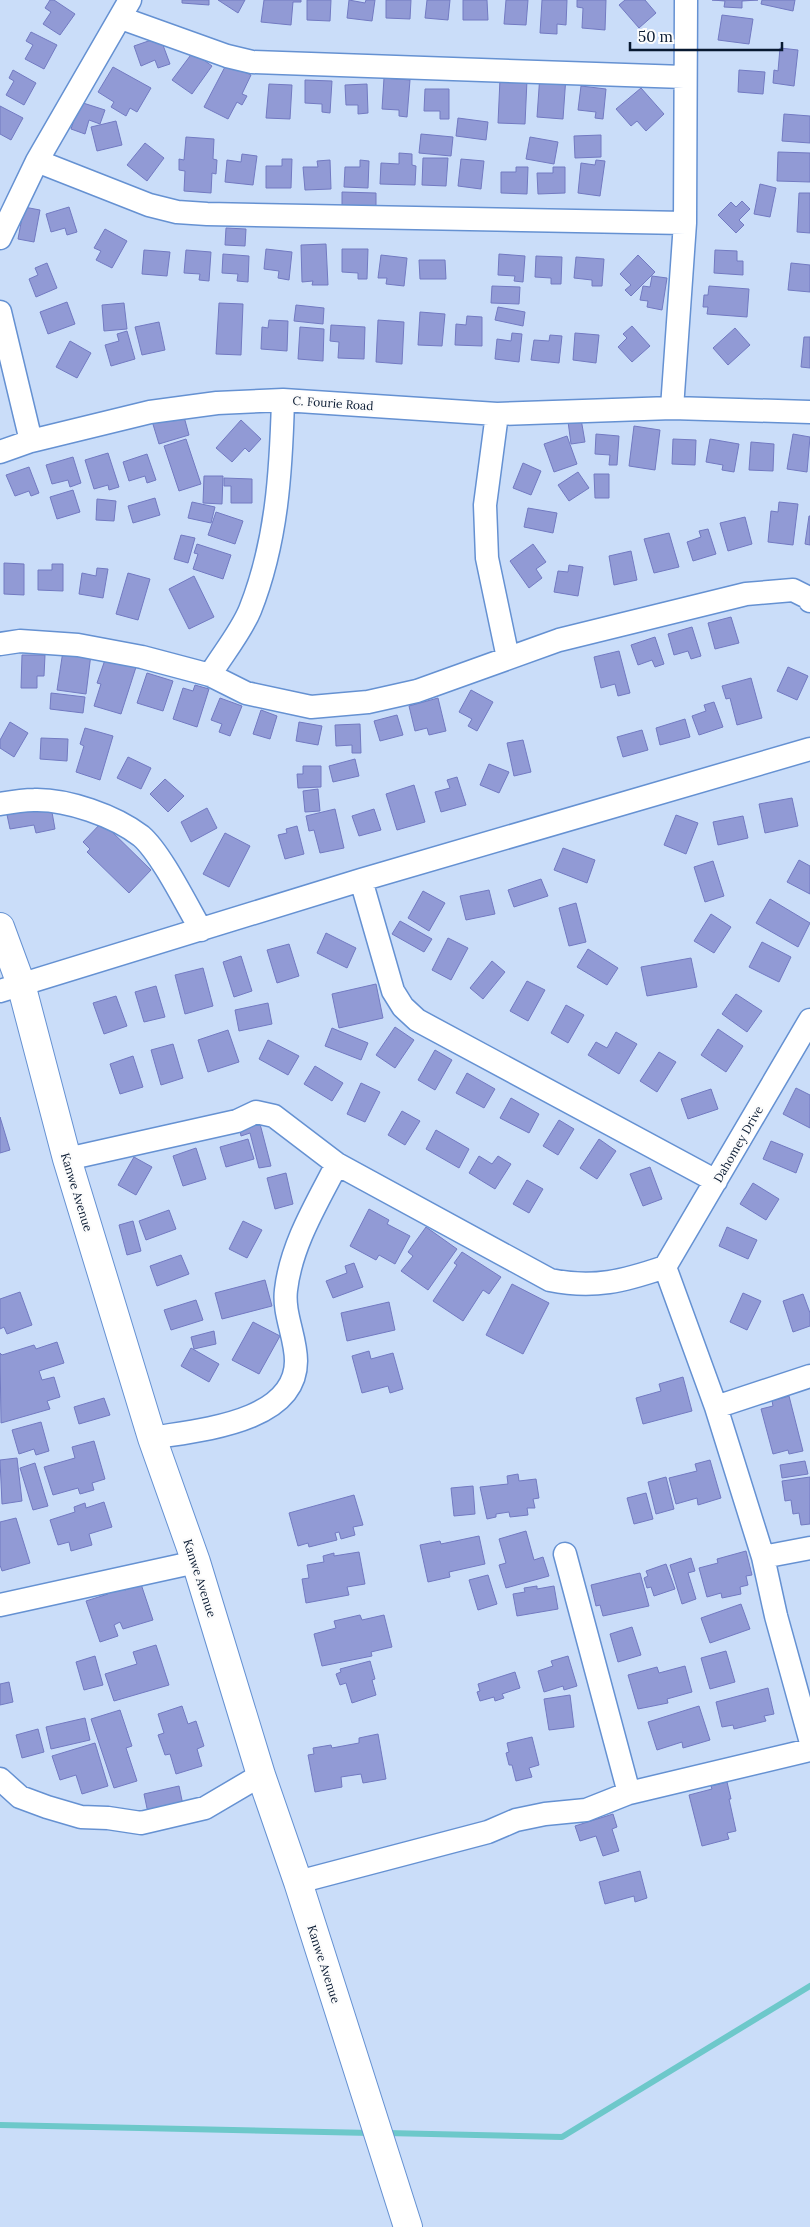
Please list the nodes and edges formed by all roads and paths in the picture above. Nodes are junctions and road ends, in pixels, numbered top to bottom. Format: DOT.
graph roads {
  1 [pos="686,0"];
  2 [pos="125,9"];
  3 [pos="684,77"];
  4 [pos="38,161"];
  5 [pos="685,223"];
  6 [pos="0,238"];
  7 [pos="0,312"];
  8 [pos="283,400"];
  9 [pos="672,408"];
  10 [pos="810,412"];
  11 [pos="497,414"];
  12 [pos="31,442"];
  13 [pos="0,452"];
  14 [pos="810,601"];
  15 [pos="0,644"];
  16 [pos="508,658"];
  17 [pos="210,676"];
  18 [pos="810,749"];
  19 [pos="0,804"];
  20 [pos="361,880"];
  21 [pos="0,927"];
  22 [pos="201,930"];
  23 [pos="10,988"];
  24 [pos="810,1020"];
  25 [pos="67,1159"];
  26 [pos="337,1164"];
  27 [pos="716,1181"];
  28 [pos="665,1267"];
  29 [pos="810,1376"];
  30 [pos="716,1407"];
  31 [pos="152,1438"];
  32 [pos="810,1548"];
  33 [pos="565,1554"];
  34 [pos="763,1557"];
  35 [pos="196,1562"];
  36 [pos="0,1605"];
  37 [pos="810,1738"];
  38 [pos="810,1750"];
  39 [pos="261,1775"];
  40 [pos="0,1779"];
  41 [pos="629,1793"];
  42 [pos="298,1882"];
  43 [pos="408,2227"];
  1 -- 3 [label="street"];
  2 -- 3 [label="street"];
  2 -- 4 [label="street"];
  3 -- 5 [label="street"];
  4 -- 5 [label="street"];
  4 -- 6 [label="street"];
  5 -- 9 [label="street"];
  7 -- 12 [label="street"];
  8 -- 11 [label="street, C. Fourie Road"];
  8 -- 12 [label="street, C. Fourie Road"];
  8 -- 17 [label="street"];
  9 -- 10 [label="street, C. Fourie Road"];
  9 -- 11 [label="street, C. Fourie Road"];
  11 -- 16 [label="street"];
  12 -- 13 [label="street, C. Fourie Road"];
  14 -- 16 [label="street"];
  15 -- 17 [label="street"];
  16 -- 17 [label="street"];
  18 -- 20 [label="street"];
  19 -- 22 [label="street"];
  20 -- 22 [label="street"];
  20 -- 27 [label="street"];
  21 -- 23 [label="main road, Kanwe Avenue"];
  22 -- 23 [label="street"];
  23 -- 25 [label="main road, Kanwe Avenue"];
  24 -- 27 [label="street, Dahomey Drive"];
  25 -- 26 [label="street"];
  25 -- 31 [label="main road, Kanwe Avenue"];
  26 -- 28 [label="street"];
  26 -- 31 [label="street"];
  27 -- 28 [label="street, Dahomey Drive"];
  28 -- 30 [label="street"];
  29 -- 30 [label="street"];
  30 -- 34 [label="street"];
  31 -- 35 [label="main road, Kanwe Avenue"];
  32 -- 34 [label="street"];
  33 -- 41 [label="street"];
  34 -- 37 [label="street"];
  35 -- 36 [label="street"];
  35 -- 39 [label="main road, Kanwe Avenue"];
  38 -- 41 [label="street"];
  39 -- 40 [label="street"];
  39 -- 42 [label="main road, Kanwe Avenue"];
  41 -- 42 [label="street"];
  42 -- 43 [label="main road, Kanwe Avenue"];
}
